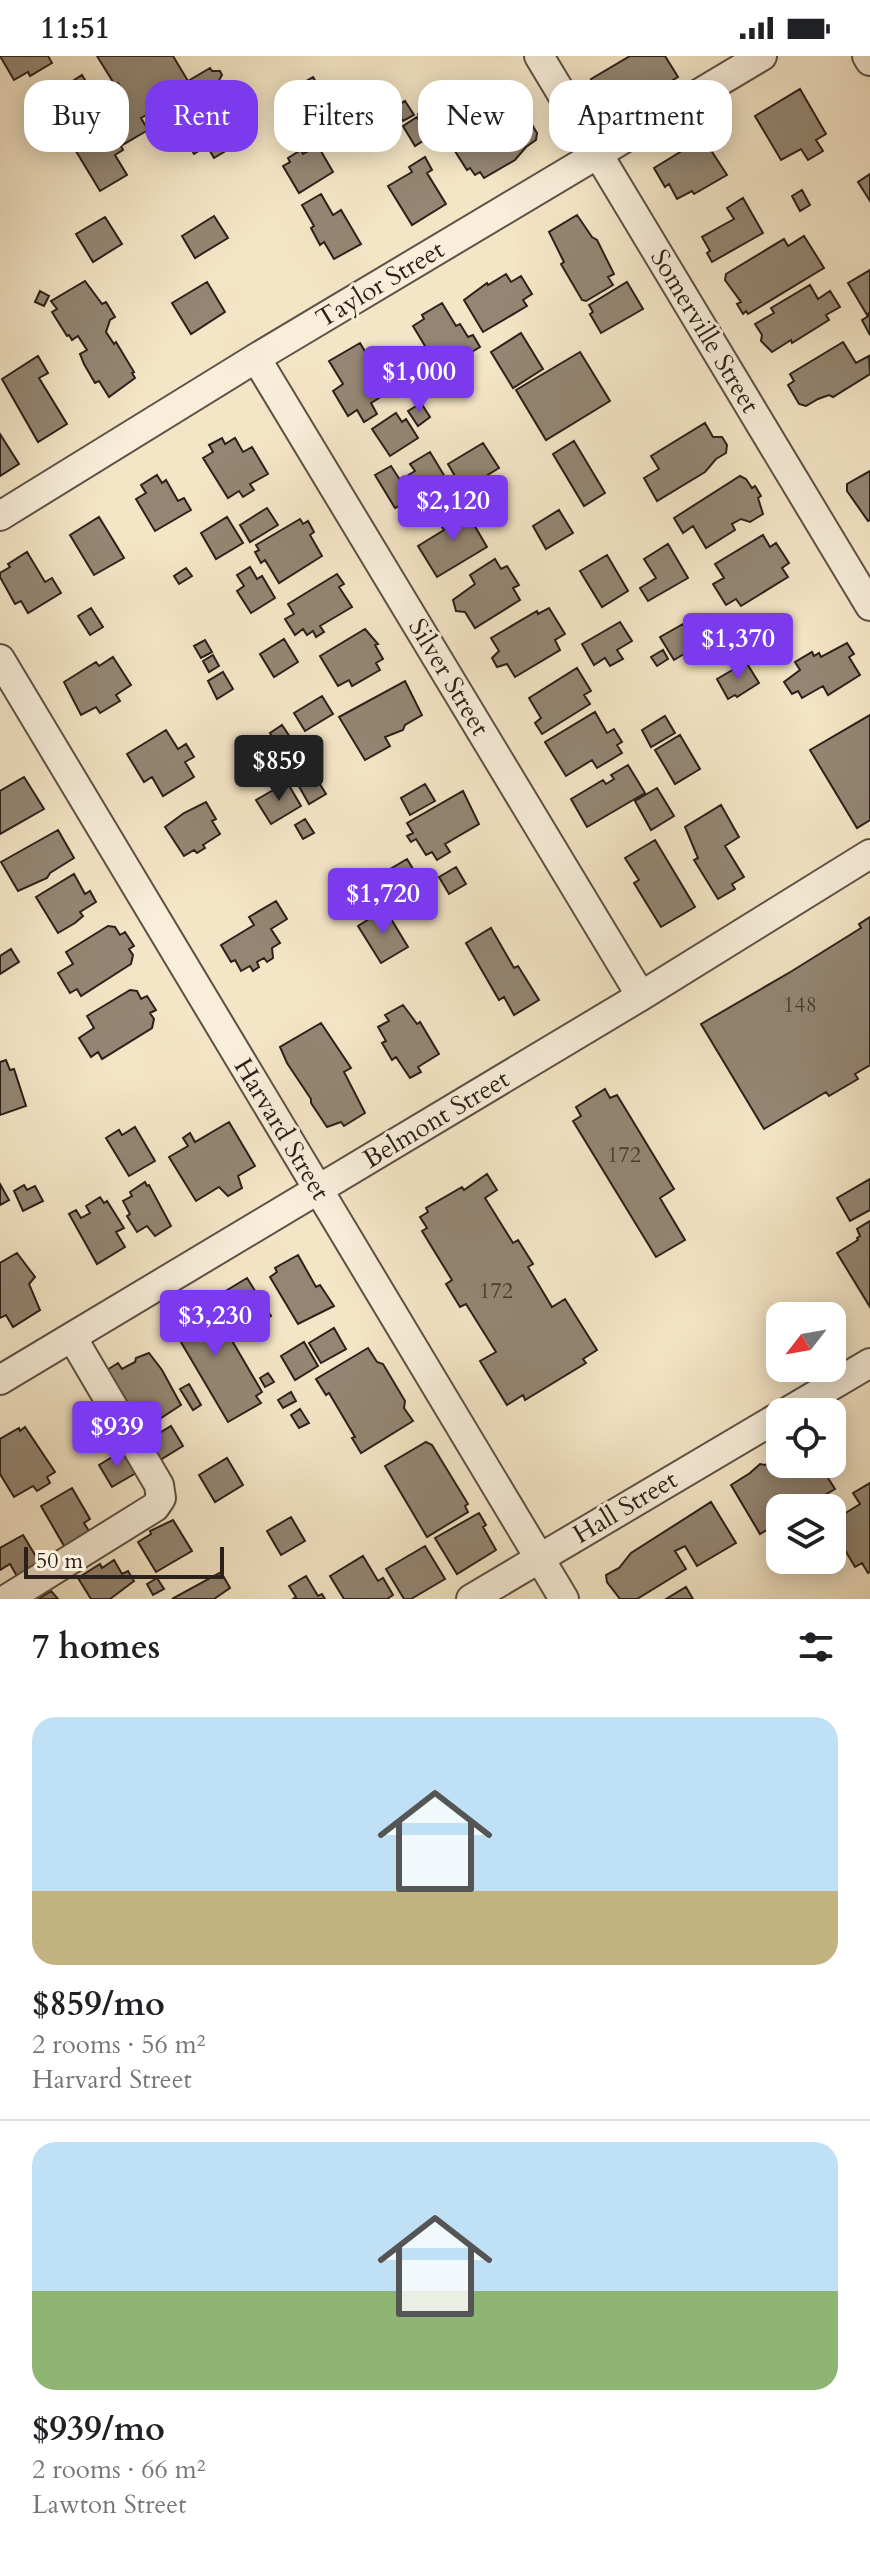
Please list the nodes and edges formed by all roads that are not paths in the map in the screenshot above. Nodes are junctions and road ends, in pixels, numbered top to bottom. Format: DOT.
graph roads {
  1 [pos="539,56"];
  2 [pos="762,56"];
  3 [pos="598,154"];
  4 [pos="256,358"];
  5 [pos="0,516"];
  6 [pos="870,606"];
  7 [pos="0,659"];
  8 [pos="870,854"];
  9 [pos="641,996"];
  10 [pos="318,1189"];
  11 [pos="72,1337"];
  12 [pos="868,1369"];
  13 [pos="0,1380"];
  14 [pos="813,1398"];
  15 [pos="766,1424"];
  16 [pos="540,1558"];
  17 [pos="7,1599"];
  18 [pos="471,1599"];
  19 [pos="564,1599"];
  1 -- 3 [label="street, Somerville Street"];
  2 -- 3 [label="street, Taylor Street"];
  3 -- 4 [label="street, Taylor Street"];
  3 -- 6 [label="street, Somerville Street"];
  4 -- 5 [label="street, Taylor Street"];
  4 -- 9 [label="street, Silver Street"];
  7 -- 10 [label="street, Harvard Street"];
  8 -- 9 [label="street, Belmont Street"];
  9 -- 10 [label="street, Belmont Street"];
  10 -- 11 [label="street, Belmont Street"];
  10 -- 16 [label="street, Harvard Street"];
  11 -- 13 [label="street, Belmont Street"];
  11 -- 17 [label="street"];
  12 -- 14 [label="street"];
  15 -- 16 [label="street, Hall Street"];
  16 -- 18 [label="street, Hall Street"];
  16 -- 19 [label="street, Harvard Street"];
}
